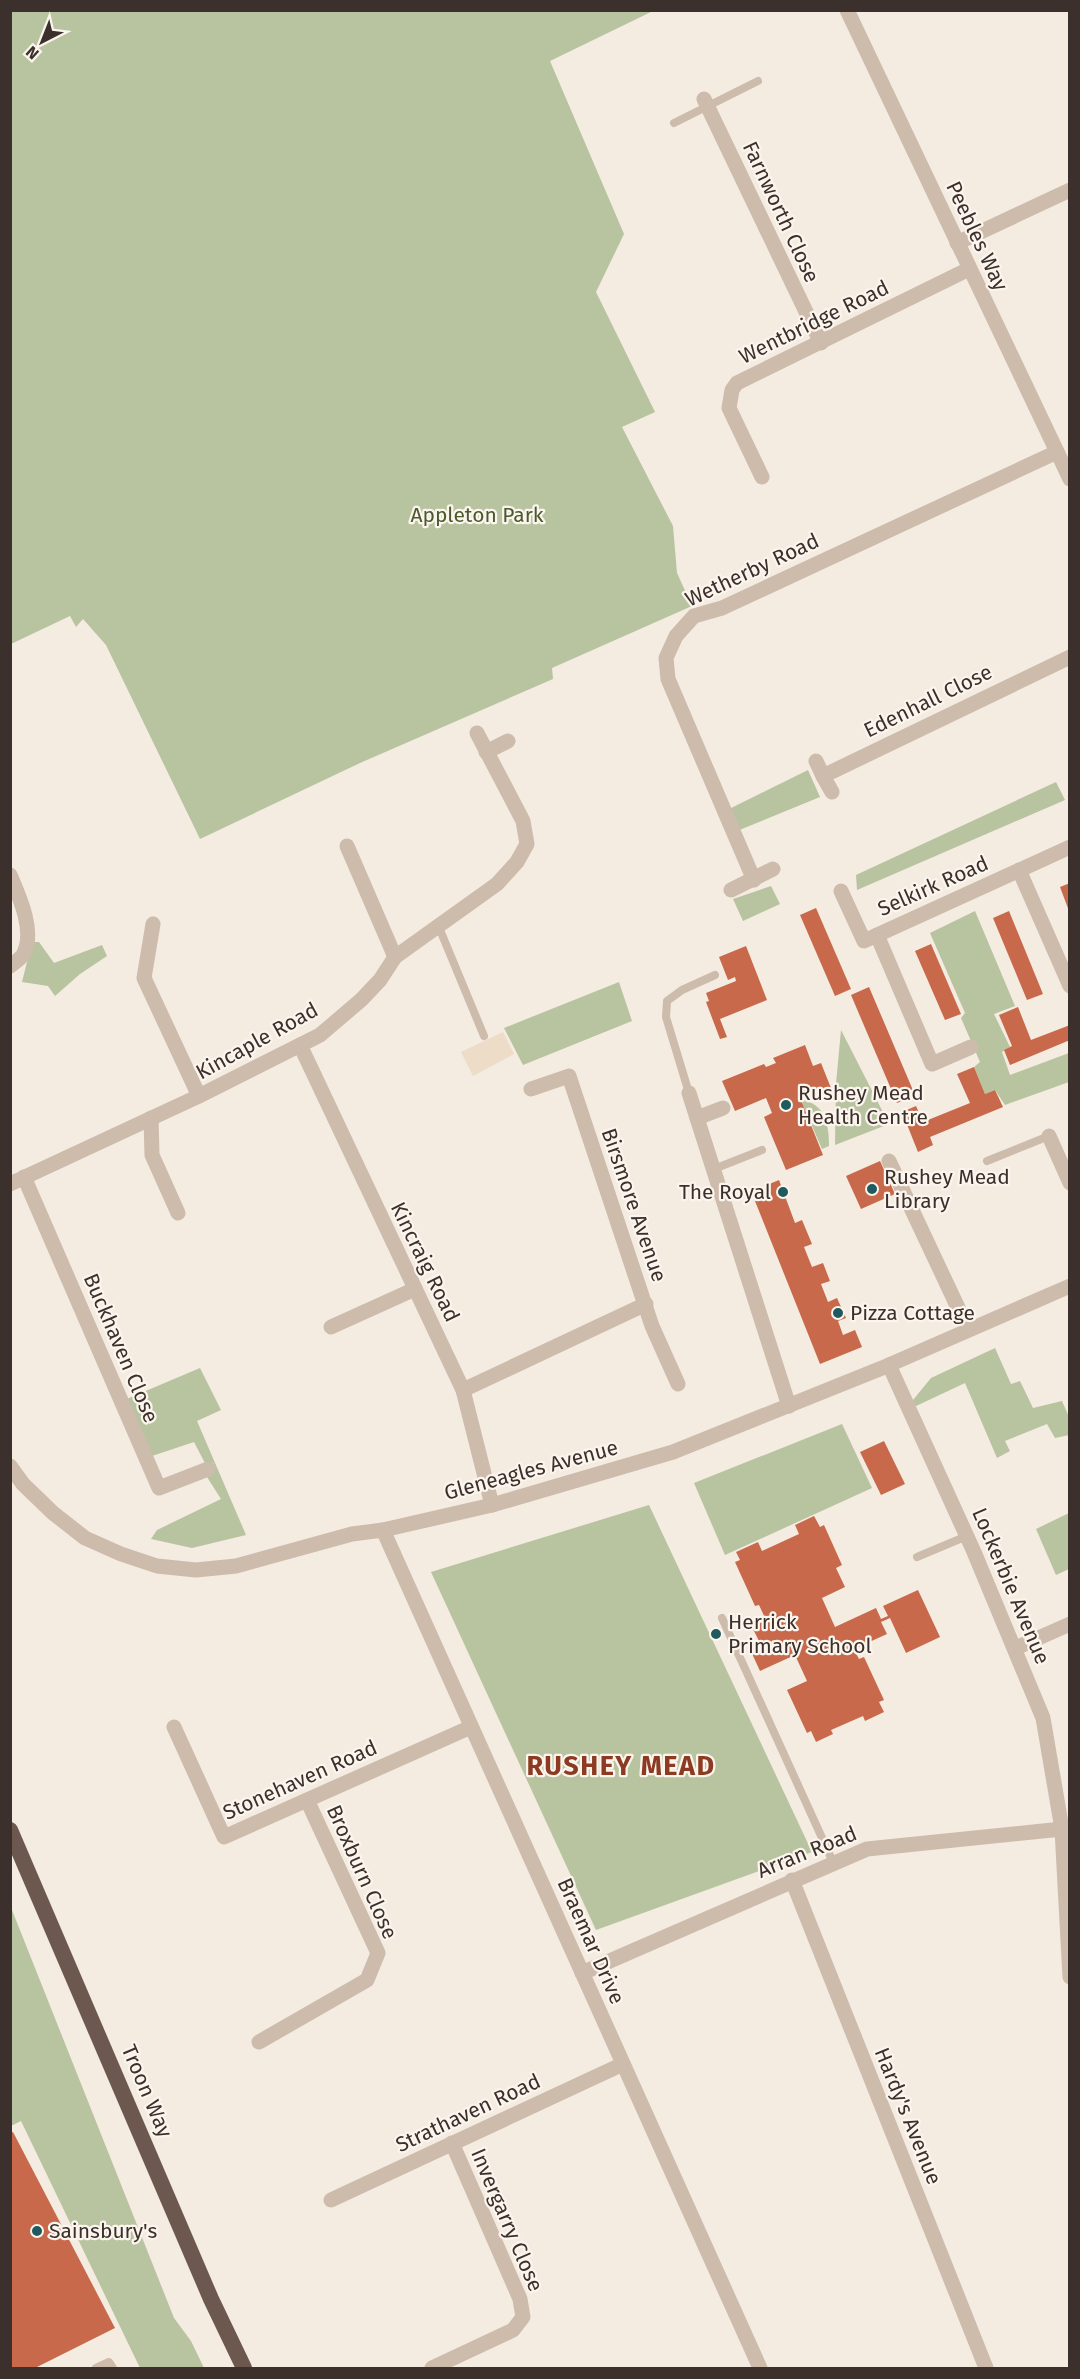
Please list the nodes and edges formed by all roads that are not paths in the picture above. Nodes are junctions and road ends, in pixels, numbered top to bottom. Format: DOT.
graph roads {
  1 [pos="847,10"];
  2 [pos="758,81"];
  3 [pos="706,103"];
  4 [pos="674,123"];
  5 [pos="1070,190"];
  6 [pos="957,243"];
  7 [pos="969,269"];
  8 [pos="821,343"];
  9 [pos="1057,452"];
  10 [pos="762,477"];
  11 [pos="1070,478"];
  12 [pos="1070,657"];
  13 [pos="477,733"];
  14 [pos="508,741"];
  15 [pos="486,752"];
  16 [pos="816,761"];
  17 [pos="823,776"];
  18 [pos="832,792"];
  19 [pos="347,846"];
  20 [pos="1070,848"];
  21 [pos="773,869"];
  22 [pos="1019,870"];
  23 [pos="10,875"];
  24 [pos="754,880"];
  25 [pos="731,890"];
  26 [pos="841,891"];
  27 [pos="153,924"];
  28 [pos="438,925"];
  29 [pos="877,935"];
  30 [pos="395,957"];
  31 [pos="10,966"];
  32 [pos="715,975"];
  33 [pos="1070,986"];
  34 [pos="484,1036"];
  35 [pos="300,1045"];
  36 [pos="971,1047"];
  37 [pos="531,1089"];
  38 [pos="689,1093"];
  39 [pos="199,1096"];
  40 [pos="723,1108"];
  41 [pos="151,1118"];
  42 [pos="697,1118"];
  43 [pos="1049,1136"];
  44 [pos="762,1150"];
  45 [pos="889,1161"];
  46 [pos="987,1161"];
  47 [pos="714,1169"];
  48 [pos="17,1180"];
  49 [pos="1070,1183"];
  50 [pos="178,1213"];
  51 [pos="1070,1286"];
  52 [pos="415,1289"];
  53 [pos="646,1304"];
  54 [pos="331,1328"];
  55 [pos="968,1329"];
  56 [pos="889,1365"];
  57 [pos="678,1384"];
  58 [pos="463,1390"];
  59 [pos="789,1406"];
  60 [pos="10,1466"];
  61 [pos="208,1468"];
  62 [pos="492,1505"];
  63 [pos="383,1530"];
  64 [pos="967,1536"];
  65 [pos="916,1557"];
  66 [pos="722,1618"];
  67 [pos="1070,1624"];
  68 [pos="1016,1648"];
  69 [pos="174,1727"];
  70 [pos="471,1727"];
  71 [pos="307,1800"];
  72 [pos="1062,1829"];
  73 [pos="10,1830"];
  74 [pos="833,1862"];
  75 [pos="792,1880"];
  76 [pos="582,1973"];
  77 [pos="1070,1977"];
  78 [pos="259,2042"];
  79 [pos="624,2064"];
  80 [pos="452,2143"];
  81 [pos="331,2200"];
  82 [pos="96,2368"];
  83 [pos="113,2368"];
  84 [pos="244,2368"];
  85 [pos="432,2368"];
  86 [pos="760,2368"];
  87 [pos="986,2368"];
  1 -- 6 [label="street, Peebles Way"];
  2 -- 3 [label="lane"];
  3 -- 4 [label="lane"];
  3 -- 8 [label="street, Farnworth Close"];
  5 -- 6 [label="street"];
  6 -- 7 [label="street, Peebles Way"];
  7 -- 8 [label="street, Wentbridge Road"];
  7 -- 9 [label="street, Peebles Way"];
  8 -- 10 [label="street, Wentbridge Road"];
  9 -- 11 [label="street, Peebles Way"];
  9 -- 24 [label="street, Wetherby Road"];
  12 -- 17 [label="street, Edenhall Close"];
  13 -- 15 [label="street, Kincaple Road"];
  14 -- 15 [label="street"];
  15 -- 28 [label="street, Kincaple Road"];
  16 -- 17 [label="street"];
  17 -- 18 [label="street"];
  19 -- 30 [label="street"];
  20 -- 22 [label="street, Selkirk Road"];
  21 -- 24 [label="street"];
  22 -- 29 [label="street, Selkirk Road"];
  22 -- 33 [label="street"];
  23 -- 31 [label="street"];
  24 -- 25 [label="street"];
  26 -- 29 [label="street, Selkirk Road"];
  27 -- 39 [label="street"];
  28 -- 30 [label="street, Kincaple Road"];
  28 -- 34 [label="lane"];
  29 -- 36 [label="street"];
  30 -- 35 [label="street, Kincaple Road"];
  32 -- 38 [label="lane"];
  35 -- 39 [label="street, Kincaple Road"];
  35 -- 52 [label="street, Kincraig Road"];
  37 -- 53 [label="street, Birsmore Avenue"];
  38 -- 42 [label="street"];
  39 -- 41 [label="street, Kincaple Road"];
  40 -- 42 [label="street"];
  41 -- 48 [label="street, Kincaple Road"];
  41 -- 50 [label="street"];
  42 -- 47 [label="street"];
  43 -- 46 [label="lane"];
  43 -- 49 [label="street"];
  44 -- 47 [label="lane"];
  45 -- 55 [label="street"];
  47 -- 59 [label="street"];
  48 -- 61 [label="street, Buckhaven Close"];
  51 -- 55 [label="street, Gleneagles Avenue"];
  52 -- 54 [label="street"];
  52 -- 58 [label="street, Kincraig Road"];
  53 -- 57 [label="street, Birsmore Avenue"];
  53 -- 58 [label="street"];
  55 -- 56 [label="street, Gleneagles Avenue"];
  56 -- 59 [label="street, Gleneagles Avenue"];
  56 -- 64 [label="street, Lockerbie Avenue"];
  58 -- 62 [label="street, Kincraig Road"];
  59 -- 62 [label="street, Gleneagles Avenue"];
  60 -- 63 [label="street, Gleneagles Avenue"];
  62 -- 63 [label="street, Gleneagles Avenue"];
  63 -- 70 [label="street, Braemar Drive"];
  64 -- 65 [label="lane"];
  64 -- 68 [label="street, Lockerbie Avenue"];
  66 -- 74 [label="lane"];
  67 -- 68 [label="street"];
  68 -- 72 [label="street, Lockerbie Avenue"];
  69 -- 71 [label="street, Stonehaven Road"];
  70 -- 71 [label="street, Stonehaven Road"];
  70 -- 76 [label="street, Braemar Drive"];
  71 -- 78 [label="street, Broxburn Close"];
  72 -- 74 [label="street, Arran Road"];
  72 -- 77 [label="street, Lockerbie Avenue"];
  73 -- 84 [label="highway, Troon Way"];
  74 -- 75 [label="street, Arran Road"];
  75 -- 76 [label="street, Arran Road"];
  75 -- 87 [label="street, Hardy's Avenue"];
  76 -- 79 [label="street, Braemar Drive"];
  79 -- 80 [label="street, Strathaven Road"];
  79 -- 86 [label="street, Braemar Drive"];
  80 -- 81 [label="street, Strathaven Road"];
  80 -- 85 [label="street, Invergarry Close"];
  82 -- 83 [label="lane"];
}
